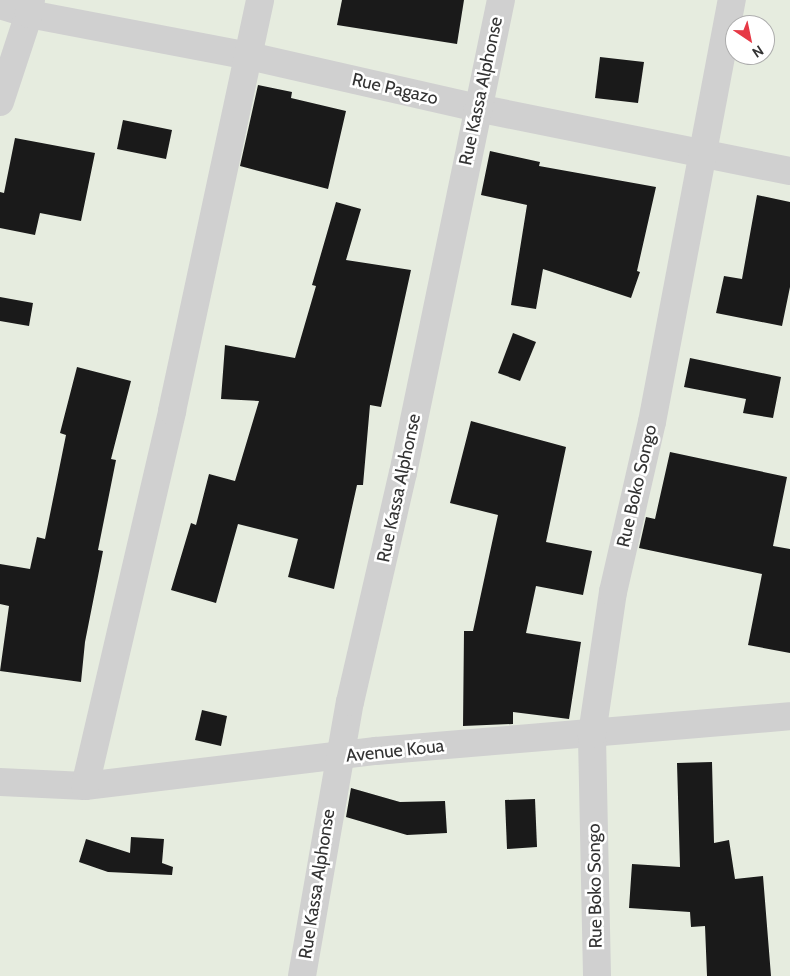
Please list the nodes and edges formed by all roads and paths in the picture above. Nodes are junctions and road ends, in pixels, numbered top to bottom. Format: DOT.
graph roads {
  1 [pos="260,0"];
  2 [pos="501,0"];
  3 [pos="732,0"];
  4 [pos="0,6"];
  5 [pos="30,7"];
  6 [pos="249,56"];
  7 [pos="0,102"];
  8 [pos="477,108"];
  9 [pos="702,151"];
  10 [pos="790,171"];
  11 [pos="790,716"];
  12 [pos="592,734"];
  13 [pos="338,758"];
  14 [pos="0,782"];
  15 [pos="85,786"];
  16 [pos="302,976"];
  17 [pos="597,976"];
  1 -- 6 [label="street"];
  2 -- 8 [label="street, Rue Kassa Alphonse"];
  3 -- 9 [label="street, Rue Boko Songo"];
  4 -- 5 [label="street, Rue Pagazo"];
  5 -- 6 [label="street, Rue Pagazo"];
  5 -- 7 [label="street"];
  6 -- 8 [label="street, Rue Pagazo"];
  6 -- 15 [label="street"];
  8 -- 9 [label="street, Rue Pagazo"];
  8 -- 13 [label="street, Rue Kassa Alphonse"];
  9 -- 10 [label="street, Rue Pagazo"];
  9 -- 12 [label="street, Rue Boko Songo"];
  11 -- 12 [label="street, Avenue Koua"];
  12 -- 13 [label="street, Avenue Koua"];
  12 -- 17 [label="street, Rue Boko Songo"];
  13 -- 15 [label="street, Avenue Koua"];
  13 -- 16 [label="street, Rue Kassa Alphonse"];
  14 -- 15 [label="street, Avenue Koua"];
}
